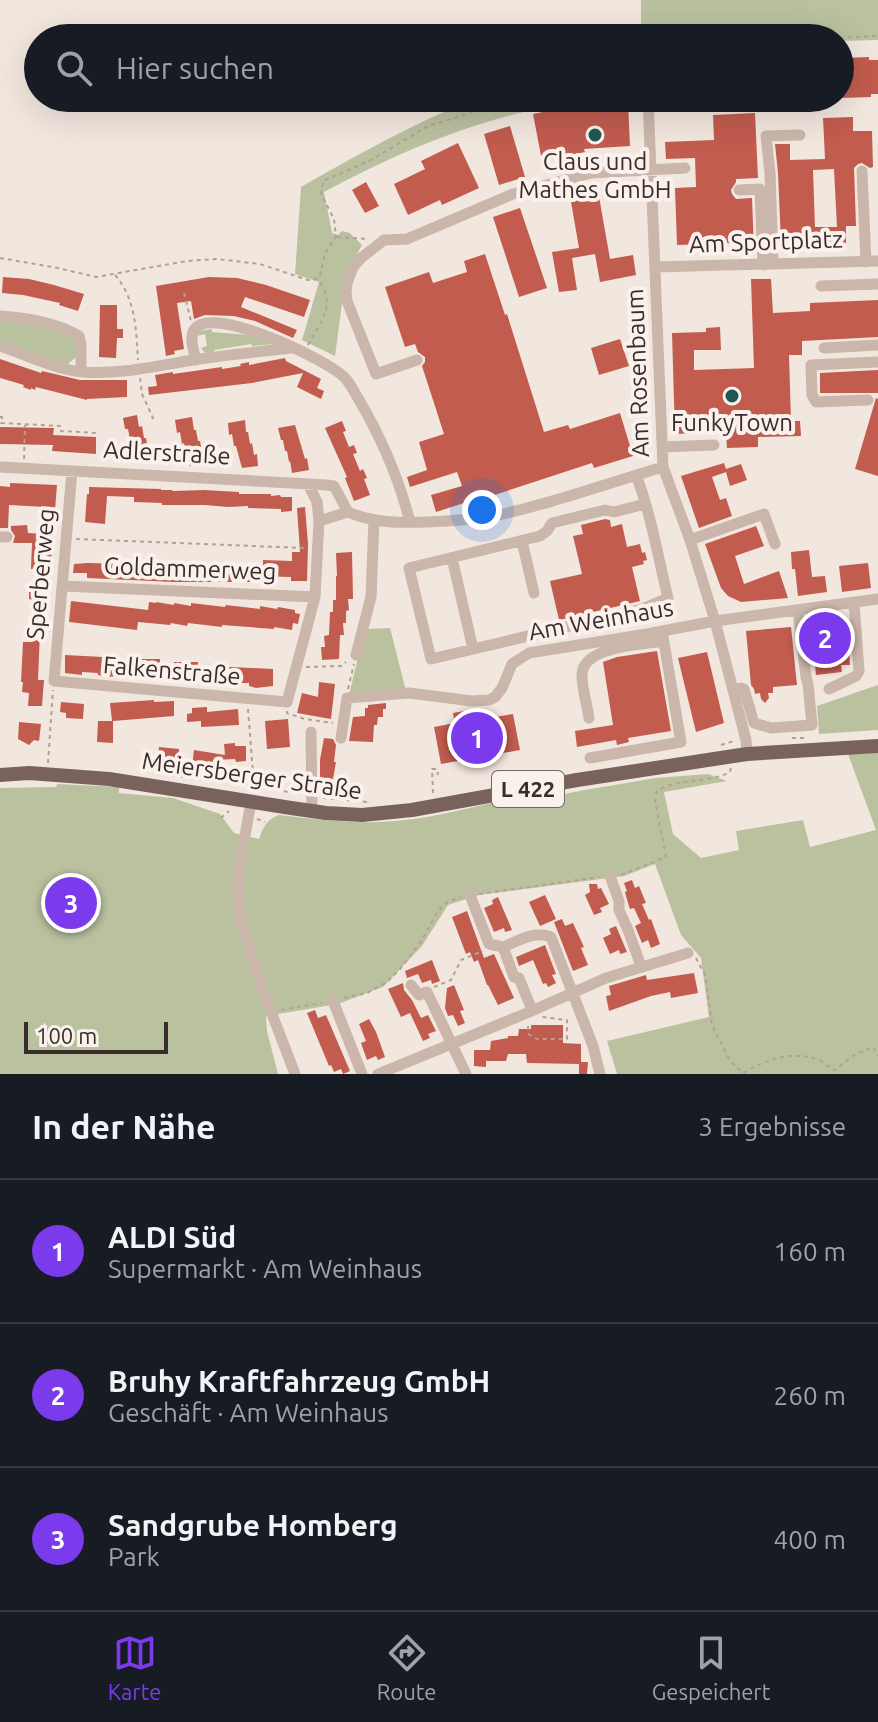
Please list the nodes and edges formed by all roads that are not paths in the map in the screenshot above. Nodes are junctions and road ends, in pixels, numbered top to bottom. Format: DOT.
graph roads {
  1 [pos="649,112"];
  2 [pos="800,135"];
  3 [pos="685,168"];
  4 [pos="651,170"];
  5 [pos="862,171"];
  6 [pos="739,190"];
  7 [pos="872,262"];
  8 [pos="768,265"];
  9 [pos="656,267"];
  10 [pos="878,284"];
  11 [pos="821,286"];
  12 [pos="0,316"];
  13 [pos="878,345"];
  14 [pos="0,346"];
  15 [pos="291,348"];
  16 [pos="824,348"];
  17 [pos="196,360"];
  18 [pos="417,360"];
  19 [pos="878,362"];
  20 [pos="81,372"];
  21 [pos="868,400"];
  22 [pos="714,445"];
  23 [pos="662,447"];
  24 [pos="0,467"];
  25 [pos="663,467"];
  26 [pos="72,471"];
  27 [pos="636,475"];
  28 [pos="308,484"];
  29 [pos="645,504"];
  30 [pos="348,512"];
  31 [pos="374,520"];
  32 [pos="319,521"];
  33 [pos="410,522"];
  34 [pos="690,540"];
  35 [pos="522,541"];
  36 [pos="775,544"];
  37 [pos="452,558"];
  38 [pos="63,586"];
  39 [pos="534,593"];
  40 [pos="315,597"];
  41 [pos="878,599"];
  42 [pos="854,602"];
  43 [pos="798,610"];
  44 [pos="715,621"];
  45 [pos="662,636"];
  46 [pos="473,649"];
  47 [pos="355,659"];
  48 [pos="54,681"];
  49 [pos="829,689"];
  50 [pos="733,690"];
  51 [pos="589,718"];
  52 [pos="311,732"];
  53 [pos="341,738"];
  54 [pos="878,746"];
  55 [pos="746,747"];
  56 [pos="590,758"];
  57 [pos="0,775"];
  58 [pos="251,802"];
  59 [pos="312,804"];
  60 [pos="610,876"];
  61 [pos="470,895"];
  62 [pos="503,947"];
  63 [pos="688,953"];
  64 [pos="641,966"];
  65 [pos="411,985"];
  66 [pos="572,992"];
  67 [pos="333,1001"];
  68 [pos="533,1010"];
  69 [pos="451,1044"];
  70 [pos="295,1074"];
  71 [pos="362,1074"];
  72 [pos="378,1074"];
  73 [pos="466,1074"];
  74 [pos="600,1074"];
  1 -- 4 [label="street, Am Rosenbaum"];
  2 -- 8 [label="street"];
  3 -- 4 [label="street"];
  4 -- 9 [label="street, Am Rosenbaum"];
  4 -- 18 [label="street"];
  5 -- 7 [label="street"];
  6 -- 8 [label="street"];
  7 -- 8 [label="street, Am Sportplatz"];
  8 -- 9 [label="street, Am Sportplatz"];
  9 -- 23 [label="street, Am Rosenbaum"];
  10 -- 11 [label="street"];
  12 -- 20 [label="street"];
  13 -- 16 [label="street"];
  14 -- 20 [label="street"];
  15 -- 17 [label="street"];
  15 -- 17 [label="street"];
  15 -- 33 [label="street"];
  17 -- 20 [label="street"];
  19 -- 21 [label="street"];
  22 -- 23 [label="street"];
  23 -- 25 [label="street, Am Rosenbaum"];
  24 -- 26 [label="street, Adlerstraße"];
  25 -- 27 [label="street"];
  25 -- 34 [label="street, Am Rosenbaum"];
  26 -- 28 [label="street, Adlerstraße"];
  26 -- 38 [label="street, Sperberweg"];
  27 -- 29 [label="street"];
  27 -- 33 [label="street"];
  28 -- 30 [label="street, Adlerstraße"];
  28 -- 32 [label="street"];
  29 -- 35 [label="street"];
  29 -- 46 [label="street"];
  30 -- 31 [label="street"];
  30 -- 32 [label="street"];
  31 -- 33 [label="street"];
  31 -- 47 [label="street"];
  32 -- 40 [label="street"];
  34 -- 36 [label="street"];
  34 -- 44 [label="street, Am Rosenbaum"];
  35 -- 37 [label="street"];
  35 -- 39 [label="street"];
  37 -- 46 [label="street"];
  37 -- 46 [label="street"];
  38 -- 40 [label="street, Goldammerweg"];
  38 -- 48 [label="street, Sperberweg"];
  40 -- 48 [label="street, Falkenstraße"];
  41 -- 42 [label="street, Am Weinhaus"];
  42 -- 43 [label="street, Am Weinhaus"];
  42 -- 49 [label="street"];
  43 -- 44 [label="street, Am Weinhaus"];
  43 -- 50 [label="street"];
  44 -- 45 [label="street, Am Weinhaus"];
  44 -- 50 [label="street, Am Rosenbaum"];
  45 -- 51 [label="street"];
  45 -- 53 [label="street, Am Weinhaus"];
  45 -- 56 [label="street"];
  50 -- 55 [label="street, Am Rosenbaum"];
  52 -- 59 [label="street"];
  54 -- 55 [label="main road, Meiersberger Straße / L 422"];
  55 -- 59 [label="main road, Meiersberger Straße / L 422"];
  57 -- 58 [label="main road, Meiersberger Straße / L 422"];
  58 -- 59 [label="main road, Meiersberger Straße / L 422"];
  58 -- 70 [label="street"];
  60 -- 64 [label="street"];
  61 -- 62 [label="street"];
  62 -- 66 [label="street"];
  62 -- 68 [label="street"];
  63 -- 64 [label="street"];
  64 -- 66 [label="street"];
  65 -- 69 [label="street"];
  66 -- 68 [label="street"];
  66 -- 74 [label="street"];
  67 -- 71 [label="street"];
  68 -- 69 [label="street"];
  69 -- 72 [label="street"];
  69 -- 73 [label="street"];
}
